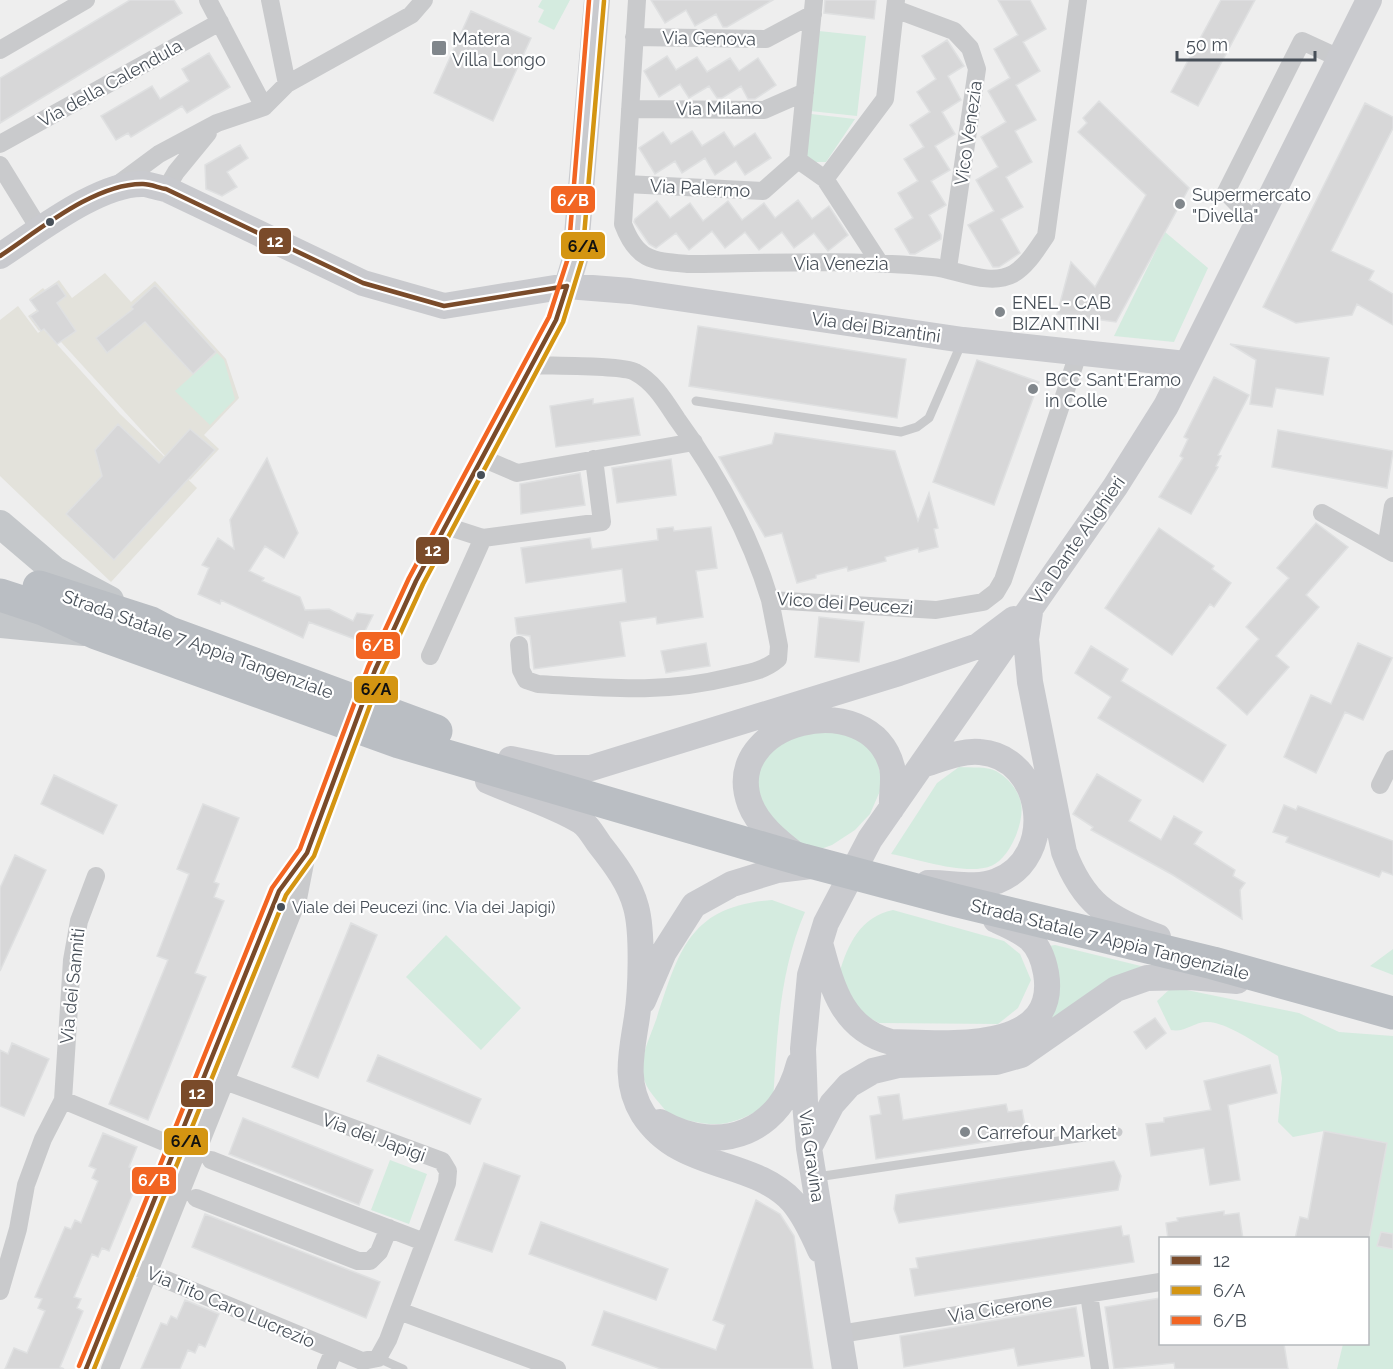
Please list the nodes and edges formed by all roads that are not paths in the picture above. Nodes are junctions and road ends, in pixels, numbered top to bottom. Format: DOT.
graph roads {
  1 [pos="86,0"];
  2 [pos="270,0"];
  3 [pos="424,0"];
  4 [pos="597,0"];
  5 [pos="636,0"];
  6 [pos="1078,0"];
  7 [pos="1369,0"];
  8 [pos="896,4"];
  9 [pos="215,7"];
  10 [pos="813,7"];
  11 [pos="634,37"];
  12 [pos="0,50"];
  13 [pos="1339,58"];
  14 [pos="287,84"];
  15 [pos="805,92"];
  16 [pos="264,107"];
  17 [pos="630,109"];
  18 [pos="217,123"];
  19 [pos="0,144"];
  20 [pos="798,160"];
  21 [pos="0,165"];
  22 [pos="825,179"];
  23 [pos="626,184"];
  24 [pos="166,189"];
  25 [pos="106,193"];
  26 [pos="1257,224"];
  27 [pos="40,230"];
  28 [pos="0,256"];
  29 [pos="879,262"];
  30 [pos="948,268"];
  31 [pos="567,286"];
  32 [pos="963,340"];
  33 [pos="1079,351"];
  34 [pos="1186,364"];
  35 [pos="531,365"];
  36 [pos="696,401"];
  37 [pos="694,442"];
  38 [pos="482,458"];
  39 [pos="594,459"];
  40 [pos="1393,506"];
  41 [pos="1323,513"];
  42 [pos="0,524"];
  43 [pos="446,526"];
  44 [pos="483,538"];
  45 [pos="1389,551"];
  46 [pos="0,579"];
  47 [pos="0,595"];
  48 [pos="770,600"];
  49 [pos="1032,606"];
  50 [pos="151,623"];
  51 [pos="0,624"];
  52 [pos="96,633"];
  53 [pos="519,645"];
  54 [pos="430,656"];
  55 [pos="399,742"];
  56 [pos="511,759"];
  57 [pos="1393,759"];
  58 [pos="922,765"];
  59 [pos="1380,785"];
  60 [pos="559,788"];
  61 [pos="892,808"];
  62 [pos="307,853"];
  63 [pos="812,863"];
  64 [pos="96,876"];
  65 [pos="897,884"];
  66 [pos="837,898"];
  67 [pos="954,900"];
  68 [pos="820,943"];
  69 [pos="1266,977"];
  70 [pos="1352,1000"];
  71 [pos="1393,1013"];
  72 [pos="638,1015"];
  73 [pos="803,1049"];
  74 [pos="200,1087"];
  75 [pos="222,1088"];
  76 [pos="63,1100"];
  77 [pos="642,1112"];
  78 [pos="1118,1132"];
  79 [pos="176,1147"];
  80 [pos="809,1148"];
  81 [pos="211,1160"];
  82 [pos="814,1178"];
  83 [pos="196,1198"];
  84 [pos="389,1228"];
  85 [pos="424,1242"];
  86 [pos="128,1264"];
  87 [pos="148,1273"];
  88 [pos="831,1275"];
  89 [pos="1159,1282"];
  90 [pos="0,1291"];
  91 [pos="1089,1294"];
  92 [pos="399,1311"];
  93 [pos="334,1350"];
  94 [pos="840,1357"];
  95 [pos="378,1358"];
  96 [pos="86,1369"];
  97 [pos="110,1369"];
  98 [pos="326,1369"];
  99 [pos="403,1369"];
  100 [pos="557,1369"];
  101 [pos="1100,1369"];
  1 -- 12 [label="street"];
  2 -- 14 [label="street"];
  3 -- 14 [label="street"];
  4 -- 31 [label="main road"];
  5 -- 11 [label="street, Via Venezia"];
  6 -- 30 [label="street, Via Venezia"];
  7 -- 13 [label="main road, Via Dante Alighieri"];
  8 -- 22 [label="street"];
  8 -- 30 [label="street, Vico Venezia"];
  9 -- 16 [label="street"];
  9 -- 19 [label="street, Via della Calendula"];
  10 -- 11 [label="street, Via Genova"];
  10 -- 15 [label="street"];
  11 -- 17 [label="street, Via Venezia"];
  13 -- 26 [label="main road, Via Dante Alighieri"];
  13 -- 26 [label="street"];
  14 -- 16 [label="street"];
  15 -- 17 [label="street, Via Milano"];
  15 -- 20 [label="street"];
  16 -- 18 [label="street"];
  17 -- 23 [label="street, Via Venezia"];
  18 -- 24 [label="street"];
  18 -- 25 [label="street"];
  20 -- 22 [label="street"];
  20 -- 23 [label="street, Via Palermo"];
  21 -- 27 [label="street"];
  22 -- 29 [label="street"];
  23 -- 29 [label="street, Via Venezia"];
  24 -- 25 [label="main road, Via dei Bizantini"];
  24 -- 31 [label="main road, Via dei Bizantini"];
  25 -- 27 [label="main road, Via dei Bizantini"];
  26 -- 34 [label="main road, Via Dante Alighieri"];
  27 -- 28 [label="main road, Via dei Bizantini"];
  29 -- 30 [label="street, Via Venezia"];
  31 -- 32 [label="main road, Via dei Bizantini"];
  31 -- 35 [label="street"];
  32 -- 33 [label="main road, Via dei Bizantini"];
  32 -- 36 [label="lane"];
  33 -- 34 [label="main road, Via dei Bizantini"];
  33 -- 48 [label="street, Vico dei Peucezi"];
  34 -- 49 [label="main road, Via Dante Alighieri"];
  35 -- 37 [label="street, Vico dei Peucezi"];
  35 -- 38 [label="street"];
  37 -- 39 [label="street"];
  37 -- 48 [label="street, Vico dei Peucezi"];
  38 -- 39 [label="street"];
  38 -- 43 [label="street"];
  39 -- 44 [label="street"];
  40 -- 45 [label="street"];
  41 -- 45 [label="street"];
  42 -- 50 [label="main road"];
  43 -- 44 [label="street"];
  43 -- 62 [label="street"];
  44 -- 54 [label="street"];
  46 -- 50 [label="highway, Strada Statale 7 Appia Tangenziale"];
  47 -- 52 [label="highway, Strada Statale 7 Appia Tangenziale"];
  48 -- 53 [label="street"];
  49 -- 56 [label="main road"];
  49 -- 58 [label="main road, Via Dante Alighieri"];
  49 -- 69 [label="main road"];
  50 -- 56 [label="highway, Strada Statale 7 Appia Tangenziale"];
  51 -- 52 [label="main road"];
  52 -- 55 [label="highway, Strada Statale 7 Appia Tangenziale"];
  55 -- 60 [label="highway, Strada Statale 7 Appia Tangenziale"];
  55 -- 72 [label="main road"];
  56 -- 60 [label="highway, Strada Statale 7 Appia Tangenziale"];
  57 -- 59 [label="street"];
  58 -- 61 [label="main road, Via Dante Alighieri"];
  58 -- 65 [label="main road"];
  60 -- 63 [label="highway, Strada Statale 7 Appia Tangenziale"];
  61 -- 63 [label="main road"];
  61 -- 66 [label="main road, Via Dante Alighieri"];
  62 -- 74 [label="street"];
  62 -- 75 [label="street"];
  63 -- 65 [label="highway, Strada Statale 7 Appia Tangenziale"];
  63 -- 72 [label="main road"];
  64 -- 76 [label="street, Via dei Sanniti"];
  65 -- 67 [label="highway, Strada Statale 7 Appia Tangenziale"];
  66 -- 68 [label="main road, Via Gravina"];
  67 -- 68 [label="main road"];
  67 -- 69 [label="highway, Strada Statale 7 Appia Tangenziale"];
  68 -- 73 [label="main road, Via Gravina"];
  69 -- 70 [label="highway, Strada Statale 7 Appia Tangenziale"];
  70 -- 71 [label="highway"];
  70 -- 80 [label="main road"];
  72 -- 77 [label="main road"];
  73 -- 77 [label="main road"];
  73 -- 80 [label="main road, Via Gravina"];
  74 -- 75 [label="street"];
  74 -- 79 [label="street"];
  75 -- 85 [label="street, Via dei Japigi"];
  75 -- 87 [label="street"];
  76 -- 79 [label="street"];
  76 -- 90 [label="street, Via dei Sanniti"];
  77 -- 88 [label="main road"];
  78 -- 82 [label="lane"];
  79 -- 86 [label="street"];
  80 -- 82 [label="main road, Via Gravina"];
  81 -- 84 [label="street"];
  82 -- 88 [label="main road, Via Gravina"];
  83 -- 84 [label="street"];
  84 -- 85 [label="street"];
  85 -- 92 [label="street, Via dei Japigi"];
  86 -- 87 [label="street, Via Tito Caro Lucrezio"];
  86 -- 96 [label="street"];
  87 -- 93 [label="street, Via Tito Caro Lucrezio"];
  87 -- 97 [label="street"];
  88 -- 94 [label="main road, Via Gravina"];
  89 -- 91 [label="street, Via Cicerone"];
  91 -- 94 [label="street, Via Cicerone"];
  91 -- 101 [label="street"];
  92 -- 95 [label="street"];
  92 -- 100 [label="street"];
  93 -- 95 [label="street, Via Tito Caro Lucrezio"];
  93 -- 98 [label="street, Via Tito Caro Lucrezio"];
  95 -- 99 [label="lane"];
}
